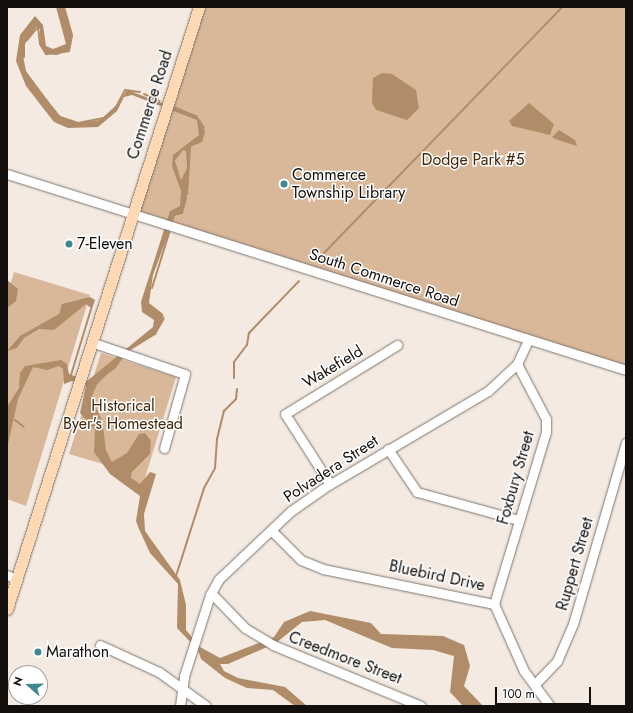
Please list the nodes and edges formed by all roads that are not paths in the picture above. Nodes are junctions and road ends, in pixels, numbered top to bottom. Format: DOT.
graph roads {
  1 [pos="199,7"];
  2 [pos="7,174"];
  3 [pos="133,213"];
  4 [pos="528,340"];
  5 [pos="91,342"];
  6 [pos="397,345"];
  7 [pos="517,364"];
  8 [pos="626,370"];
  9 [pos="626,444"];
  10 [pos="164,448"];
  11 [pos="388,449"];
  12 [pos="330,484"];
  13 [pos="519,520"];
  14 [pos="271,530"];
  15 [pos="12,577"];
  16 [pos="211,593"];
  17 [pos="494,604"];
  18 [pos="7,609"];
  19 [pos="100,645"];
  20 [pos="535,684"];
  21 [pos="182,687"];
  22 [pos="180,706"];
  23 [pos="206,706"];
  24 [pos="421,706"];
  25 [pos="550,706"];
  1 -- 3 [label="main road, Commerce Road"];
  2 -- 3 [label="street, South Commerce Road"];
  3 -- 4 [label="street, South Commerce Road"];
  3 -- 5 [label="main road, Commerce Road"];
  4 -- 7 [label="street, Polvadera Street"];
  4 -- 8 [label="street, South Commerce Road"];
  5 -- 10 [label="street"];
  5 -- 15 [label="main road, Commerce Road"];
  6 -- 12 [label="street, Wakefield"];
  7 -- 11 [label="street, Polvadera Street"];
  7 -- 13 [label="street, Foxbury Street"];
  9 -- 20 [label="street, Ruppert Street"];
  11 -- 12 [label="street, Polvadera Street"];
  11 -- 13 [label="street"];
  12 -- 14 [label="street, Polvadera Street"];
  13 -- 17 [label="street, Foxbury Street"];
  14 -- 16 [label="street, Polvadera Street"];
  14 -- 17 [label="street, Bluebird Drive"];
  15 -- 18 [label="main road, Commerce Road"];
  16 -- 21 [label="street, Polvadera Street"];
  16 -- 24 [label="street, Creedmore Street"];
  17 -- 20 [label="street, Bluebird Drive"];
  19 -- 21 [label="street"];
  20 -- 25 [label="street, Bluebird Drive"];
  21 -- 22 [label="street, Polvadera Street"];
  21 -- 23 [label="street"];
}
